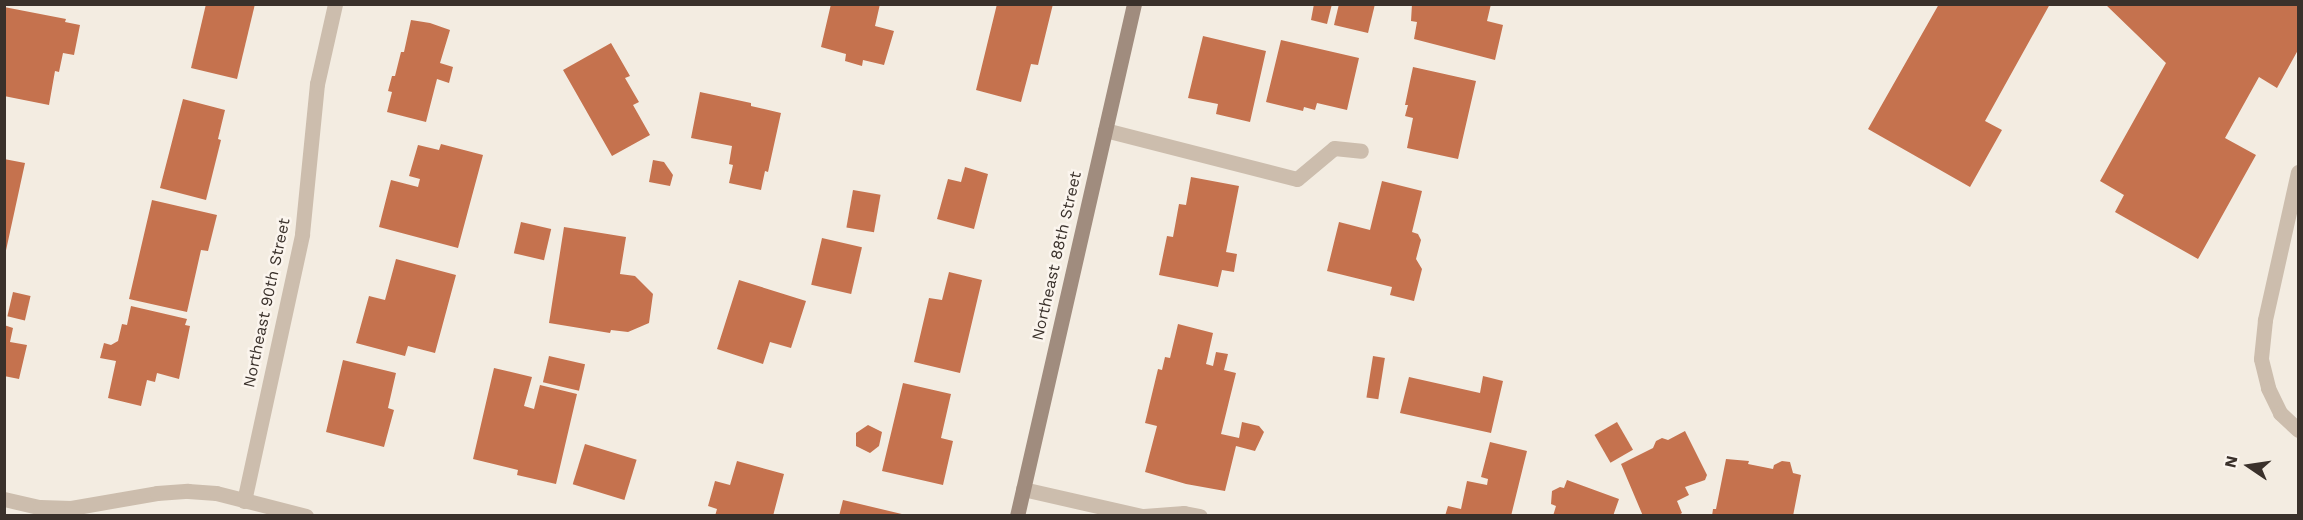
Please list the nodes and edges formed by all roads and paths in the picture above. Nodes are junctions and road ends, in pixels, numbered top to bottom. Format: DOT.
graph roads {
  1 [pos="335,4"];
  2 [pos="1134,4"];
  3 [pos="1105,130"];
  4 [pos="1361,151"];
  5 [pos="2298,172"];
  6 [pos="2298,430"];
  7 [pos="1023,489"];
  8 [pos="4,500"];
  9 [pos="244,501"];
  10 [pos="306,516"];
  11 [pos="1017,516"];
  12 [pos="1143,516"];
  13 [pos="1200,516"];
  1 -- 9 [label="street, Northeast 90th Street"];
  2 -- 3 [label="street, Northeast 88th Street"];
  3 -- 4 [label="street"];
  3 -- 7 [label="street, Northeast 88th Street"];
  5 -- 6 [label="street"];
  7 -- 11 [label="street, Northeast 88th Street"];
  7 -- 12 [label="street"];
  8 -- 9 [label="street"];
  9 -- 10 [label="street"];
  12 -- 13 [label="street"];
}
